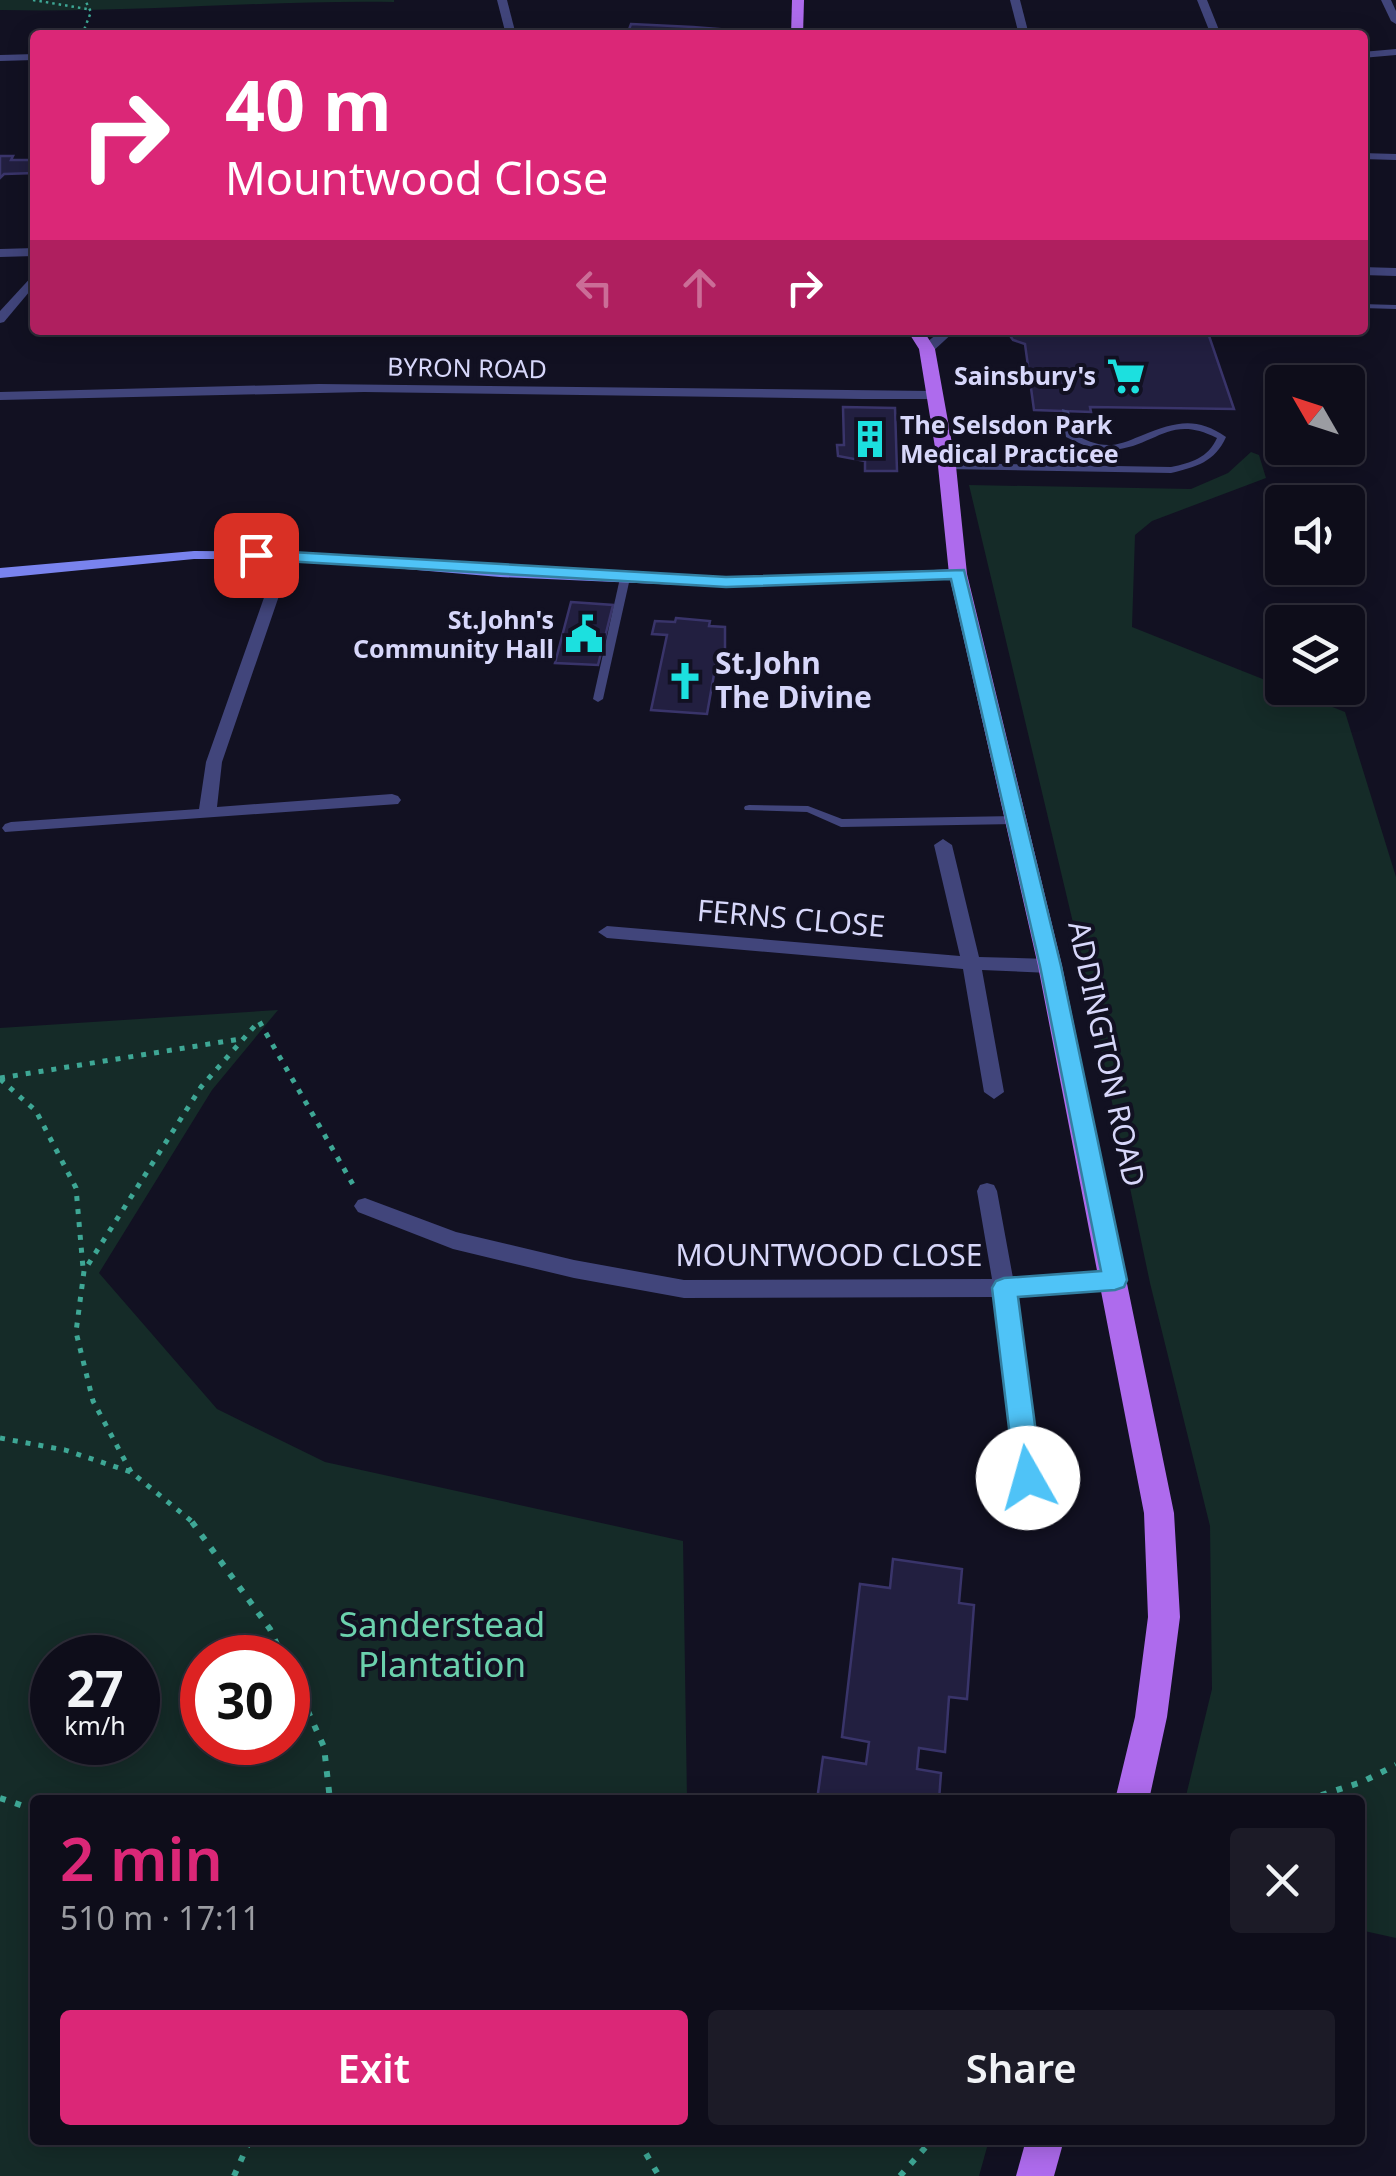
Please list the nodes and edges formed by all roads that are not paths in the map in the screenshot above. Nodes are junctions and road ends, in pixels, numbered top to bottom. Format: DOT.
graph roads {
  1 [pos="502,0"];
  2 [pos="798,0"];
  3 [pos="1015,0"];
  4 [pos="1202,0"];
  5 [pos="1386,0"];
  6 [pos="1396,21"];
  7 [pos="510,30"];
  8 [pos="798,30"];
  9 [pos="1023,30"];
  10 [pos="1214,30"];
  11 [pos="1396,52"];
  12 [pos="1368,54"];
  13 [pos="30,57"];
  14 [pos="0,58"];
  15 [pos="1368,156"];
  16 [pos="1396,157"];
  17 [pos="30,252"];
  18 [pos="0,253"];
  19 [pos="1368,271"];
  20 [pos="1396,272"];
  21 [pos="30,283"];
  22 [pos="1368,306"];
  23 [pos="1396,308"];
  24 [pos="0,318"];
  25 [pos="918,335"];
  26 [pos="944,335"];
  27 [pos="927,349"];
  28 [pos="0,396"];
  29 [pos="933,396"];
  30 [pos="1065,411"];
  31 [pos="947,466"];
  32 [pos="286,555"];
  33 [pos="0,573"];
  34 [pos="958,574"];
  35 [pos="625,578"];
  36 [pos="598,699"];
  37 [pos="392,800"];
  38 [pos="749,808"];
  39 [pos="207,814"];
  40 [pos="1016,820"];
  41 [pos="11,828"];
  42 [pos="944,845"];
  43 [pos="607,932"];
  44 [pos="971,962"];
  45 [pos="1050,966"];
  46 [pos="994,1092"];
  47 [pos="987,1192"];
  48 [pos="365,1206"];
  49 [pos="1115,1280"];
  50 [pos="1004,1288"];
  51 [pos="1028,1478"];
  52 [pos="1133,1795"];
  53 [pos="1044,2145"];
  54 [pos="1035,2176"];
  1 -- 7 [label="street"];
  2 -- 8 [label="main road"];
  3 -- 9 [label="street"];
  4 -- 10 [label="street"];
  5 -- 6 [label="street"];
  11 -- 12 [label="street"];
  13 -- 14 [label="street"];
  15 -- 16 [label="street"];
  17 -- 18 [label="street"];
  19 -- 20 [label="street"];
  21 -- 24 [label="street"];
  22 -- 23 [label="lane"];
  25 -- 27 [label="main road, ADDINGTON ROAD"];
  26 -- 27 [label="street"];
  27 -- 29 [label="main road, ADDINGTON ROAD"];
  28 -- 29 [label="street, BYRON ROAD"];
  29 -- 31 [label="main road, ADDINGTON ROAD"];
  30 -- 31 [label="lane"];
  31 -- 34 [label="main road, ADDINGTON ROAD"];
  32 -- 33 [label="main road"];
  32 -- 35 [label="main road"];
  32 -- 39 [label="street"];
  34 -- 35 [label="main road"];
  34 -- 40 [label="main road, ADDINGTON ROAD"];
  35 -- 36 [label="lane"];
  37 -- 39 [label="street"];
  38 -- 40 [label="lane"];
  39 -- 41 [label="street"];
  40 -- 45 [label="main road, ADDINGTON ROAD"];
  42 -- 44 [label="street"];
  43 -- 44 [label="street, FERNS CLOSE"];
  44 -- 45 [label="street, FERNS CLOSE"];
  44 -- 46 [label="street"];
  45 -- 49 [label="main road, ADDINGTON ROAD"];
  47 -- 50 [label="street, MOUNTWOOD CLOSE"];
  48 -- 50 [label="street, MOUNTWOOD CLOSE"];
  49 -- 50 [label="street, MOUNTWOOD CLOSE"];
  49 -- 52 [label="main road, ADDINGTON ROAD"];
  50 -- 51 [label="street, MOUNTWOOD CLOSE"];
  53 -- 54 [label="main road"];
}
